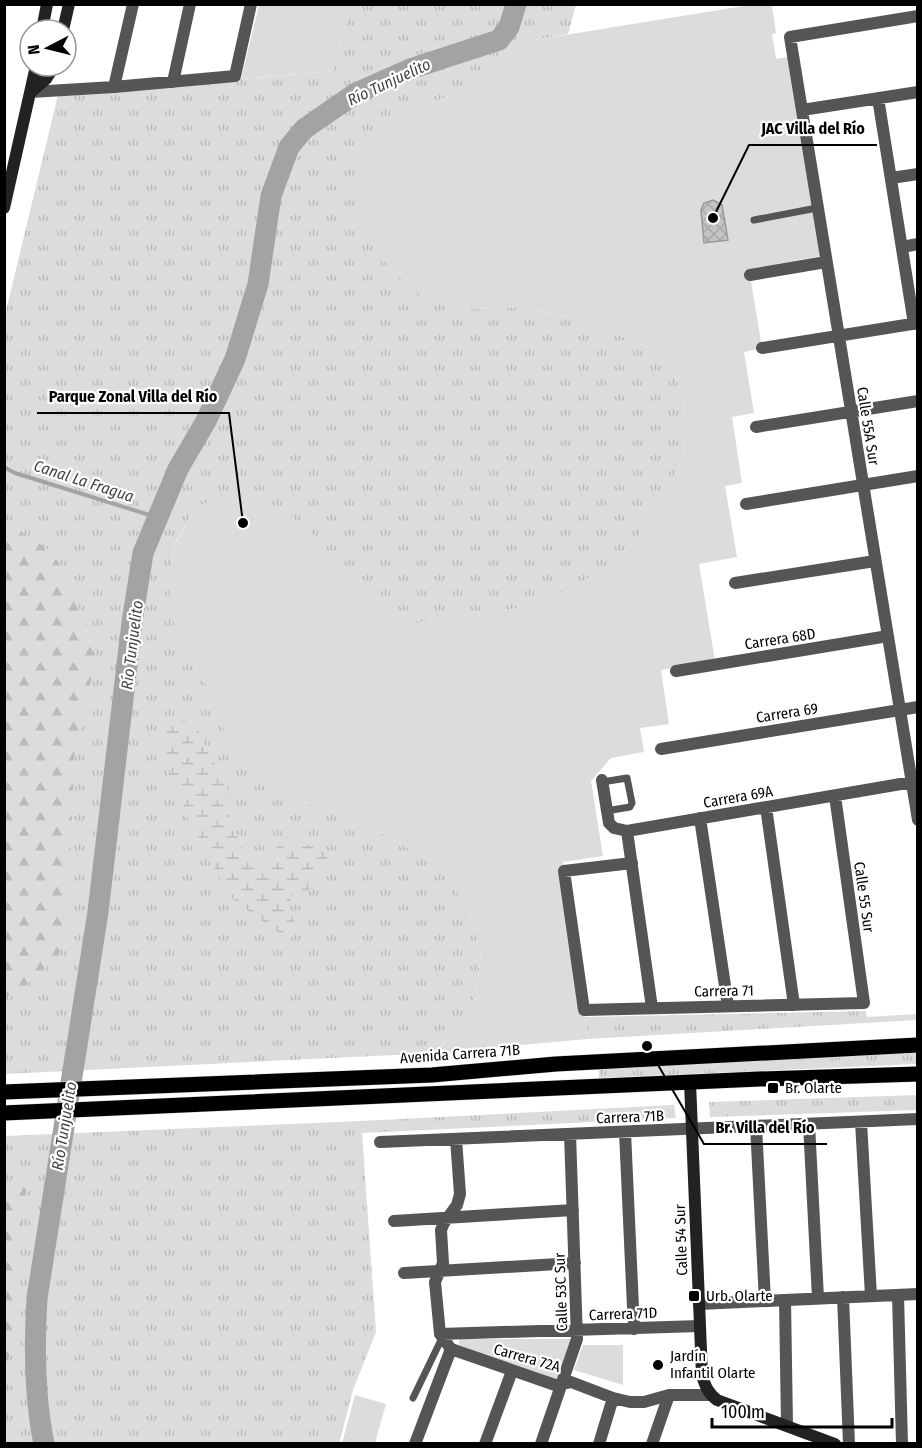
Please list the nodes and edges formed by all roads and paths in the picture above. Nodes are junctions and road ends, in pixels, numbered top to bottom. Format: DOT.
graph roads {
  1 [pos="133,4"];
  2 [pos="190,4"];
  3 [pos="251,4"];
  4 [pos="918,16"];
  5 [pos="34,78"];
  6 [pos="47,78"];
  7 [pos="173,82"];
  8 [pos="114,87"];
  9 [pos="31,92"];
  10 [pos="918,92"];
  11 [pos="878,98"];
  12 [pos="802,110"];
  13 [pos="918,174"];
  14 [pos="891,178"];
  15 [pos="4,208"];
  16 [pos="817,208"];
  17 [pos="754,220"];
  18 [pos="918,244"];
  19 [pos="902,247"];
  20 [pos="826,262"];
  21 [pos="750,275"];
  22 [pos="916,323"];
  23 [pos="838,335"];
  24 [pos="762,348"];
  25 [pos="918,401"];
  26 [pos="850,412"];
  27 [pos="756,427"];
  28 [pos="918,476"];
  29 [pos="862,485"];
  30 [pos="746,504"];
  31 [pos="875,561"];
  32 [pos="735,583"];
  33 [pos="888,636"];
  34 [pos="676,671"];
  35 [pos="918,707"];
  36 [pos="900,710"];
  37 [pos="661,748"];
  38 [pos="602,781"];
  39 [pos="915,782"];
  40 [pos="835,796"];
  41 [pos="766,807"];
  42 [pos="606,811"];
  43 [pos="700,818"];
  44 [pos="918,820"];
  45 [pos="627,831"];
  46 [pos="632,863"];
  47 [pos="864,1003"];
  48 [pos="794,1005"];
  49 [pos="728,1006"];
  50 [pos="652,1008"];
  51 [pos="918,1045"];
  52 [pos="918,1074"];
  53 [pos="690,1082"];
  54 [pos="4,1092"];
  55 [pos="4,1113"];
  56 [pos="918,1119"];
  57 [pos="861,1122"];
  58 [pos="809,1124"];
  59 [pos="756,1126"];
  60 [pos="692,1129"];
  61 [pos="625,1132"];
  62 [pos="570,1134"];
  63 [pos="456,1139"];
  64 [pos="380,1142"];
  65 [pos="573,1210"];
  66 [pos="449,1218"];
  67 [pos="394,1221"];
  68 [pos="575,1263"];
  69 [pos="440,1271"];
  70 [pos="404,1274"];
  71 [pos="918,1294"];
  72 [pos="898,1295"];
  73 [pos="871,1296"];
  74 [pos="843,1297"];
  75 [pos="818,1298"];
  76 [pos="785,1300"];
  77 [pos="765,1301"];
  78 [pos="699,1304"];
  79 [pos="700,1326"];
  80 [pos="634,1329"];
  81 [pos="578,1330"];
  82 [pos="441,1336"];
  83 [pos="451,1348"];
  84 [pos="512,1371"];
  85 [pos="562,1384"];
  86 [pos="669,1395"];
  87 [pos="710,1395"];
  88 [pos="413,1398"];
  89 [pos="614,1398"];
  90 [pos="787,1425"];
  91 [pos="414,1443"];
  92 [pos="485,1443"];
  93 [pos="541,1443"];
  94 [pos="598,1443"];
  95 [pos="652,1443"];
  96 [pos="835,1443"];
  97 [pos="849,1443"];
  98 [pos="902,1443"];
  1 -- 8 [label="street"];
  2 -- 7 [label="street"];
  3 -- 7 [label="street"];
  4 -- 12 [label="street, Calle 55A Sur"];
  5 -- 9 [label="street"];
  6 -- 9 [label="street"];
  7 -- 8 [label="street"];
  8 -- 9 [label="street"];
  9 -- 15 [label="street"];
  10 -- 11 [label="street"];
  11 -- 12 [label="street"];
  11 -- 14 [label="street"];
  12 -- 16 [label="street, Calle 55A Sur"];
  13 -- 14 [label="street"];
  14 -- 19 [label="street"];
  16 -- 17 [label="lane"];
  16 -- 20 [label="street, Calle 55A Sur"];
  18 -- 19 [label="street"];
  19 -- 22 [label="street"];
  20 -- 21 [label="street"];
  20 -- 23 [label="street, Calle 55A Sur"];
  22 -- 23 [label="street"];
  23 -- 24 [label="street"];
  23 -- 26 [label="street, Calle 55A Sur"];
  25 -- 26 [label="street"];
  26 -- 27 [label="street"];
  26 -- 29 [label="street, Calle 55A Sur"];
  28 -- 29 [label="street"];
  29 -- 30 [label="street"];
  29 -- 31 [label="street, Calle 55A Sur"];
  31 -- 32 [label="street"];
  31 -- 33 [label="street, Calle 55A Sur"];
  33 -- 34 [label="street, Carrera 68D"];
  33 -- 36 [label="street, Calle 55A Sur"];
  35 -- 36 [label="street, Carrera 69"];
  36 -- 37 [label="street, Carrera 69"];
  36 -- 39 [label="street, Calle 55A Sur"];
  38 -- 42 [label="street"];
  38 -- 42 [label="lane"];
  39 -- 40 [label="street, Carrera 69A"];
  39 -- 44 [label="street, Calle 55A Sur"];
  40 -- 41 [label="street, Carrera 69A"];
  40 -- 47 [label="street, Calle 55 Sur"];
  41 -- 43 [label="street, Carrera 69A"];
  41 -- 48 [label="street"];
  42 -- 45 [label="street"];
  43 -- 45 [label="street, Carrera 69A"];
  43 -- 49 [label="street"];
  45 -- 46 [label="street"];
  46 -- 50 [label="street"];
  46 -- 50 [label="street, Carrera 71"];
  47 -- 48 [label="street, Carrera 71"];
  48 -- 49 [label="street, Carrera 71"];
  49 -- 50 [label="street, Carrera 71"];
  51 -- 54 [label="main road, Avenida Carrera 71B"];
  52 -- 53 [label="main road"];
  53 -- 55 [label="main road"];
  53 -- 60 [label="street, Calle 54 Sur"];
  56 -- 57 [label="street, Carrera 71B"];
  57 -- 58 [label="street, Carrera 71B"];
  57 -- 73 [label="street"];
  58 -- 59 [label="street, Carrera 71B"];
  58 -- 75 [label="street"];
  59 -- 60 [label="street, Carrera 71B"];
  59 -- 77 [label="street"];
  60 -- 61 [label="street, Carrera 71B"];
  60 -- 78 [label="street, Calle 54 Sur"];
  61 -- 62 [label="street, Carrera 71B"];
  61 -- 80 [label="street"];
  62 -- 63 [label="street, Carrera 71B"];
  62 -- 65 [label="street, Calle 53C Sur"];
  63 -- 64 [label="street, Carrera 71B"];
  63 -- 66 [label="street"];
  65 -- 66 [label="street"];
  65 -- 68 [label="street, Calle 53C Sur"];
  66 -- 67 [label="street"];
  66 -- 69 [label="street"];
  68 -- 69 [label="street"];
  68 -- 81 [label="street, Calle 53C Sur"];
  69 -- 70 [label="street"];
  69 -- 82 [label="street"];
  71 -- 72 [label="street"];
  72 -- 73 [label="street"];
  72 -- 98 [label="street"];
  73 -- 74 [label="street"];
  74 -- 75 [label="street"];
  74 -- 97 [label="street"];
  75 -- 76 [label="street"];
  76 -- 77 [label="street"];
  76 -- 90 [label="street"];
  77 -- 78 [label="street"];
  78 -- 79 [label="street, Calle 54 Sur"];
  79 -- 80 [label="street, Carrera 71D"];
  79 -- 87 [label="street, Calle 54 Sur"];
  80 -- 81 [label="street, Carrera 71D"];
  81 -- 82 [label="street, Carrera 71D"];
  81 -- 85 [label="street, Calle 53C Sur"];
  82 -- 83 [label="street"];
  82 -- 88 [label="lane"];
  83 -- 84 [label="street, Carrera 72A"];
  83 -- 91 [label="street"];
  84 -- 85 [label="street, Carrera 72A"];
  84 -- 92 [label="street"];
  85 -- 89 [label="street, Carrera 72A"];
  85 -- 93 [label="street, Calle 53C Sur"];
  86 -- 87 [label="street, Carrera 72A"];
  86 -- 89 [label="street, Carrera 72A"];
  86 -- 95 [label="street"];
  87 -- 90 [label="street, Carrera 72A"];
  89 -- 94 [label="street"];
  90 -- 96 [label="street, Carrera 72A"];
}
